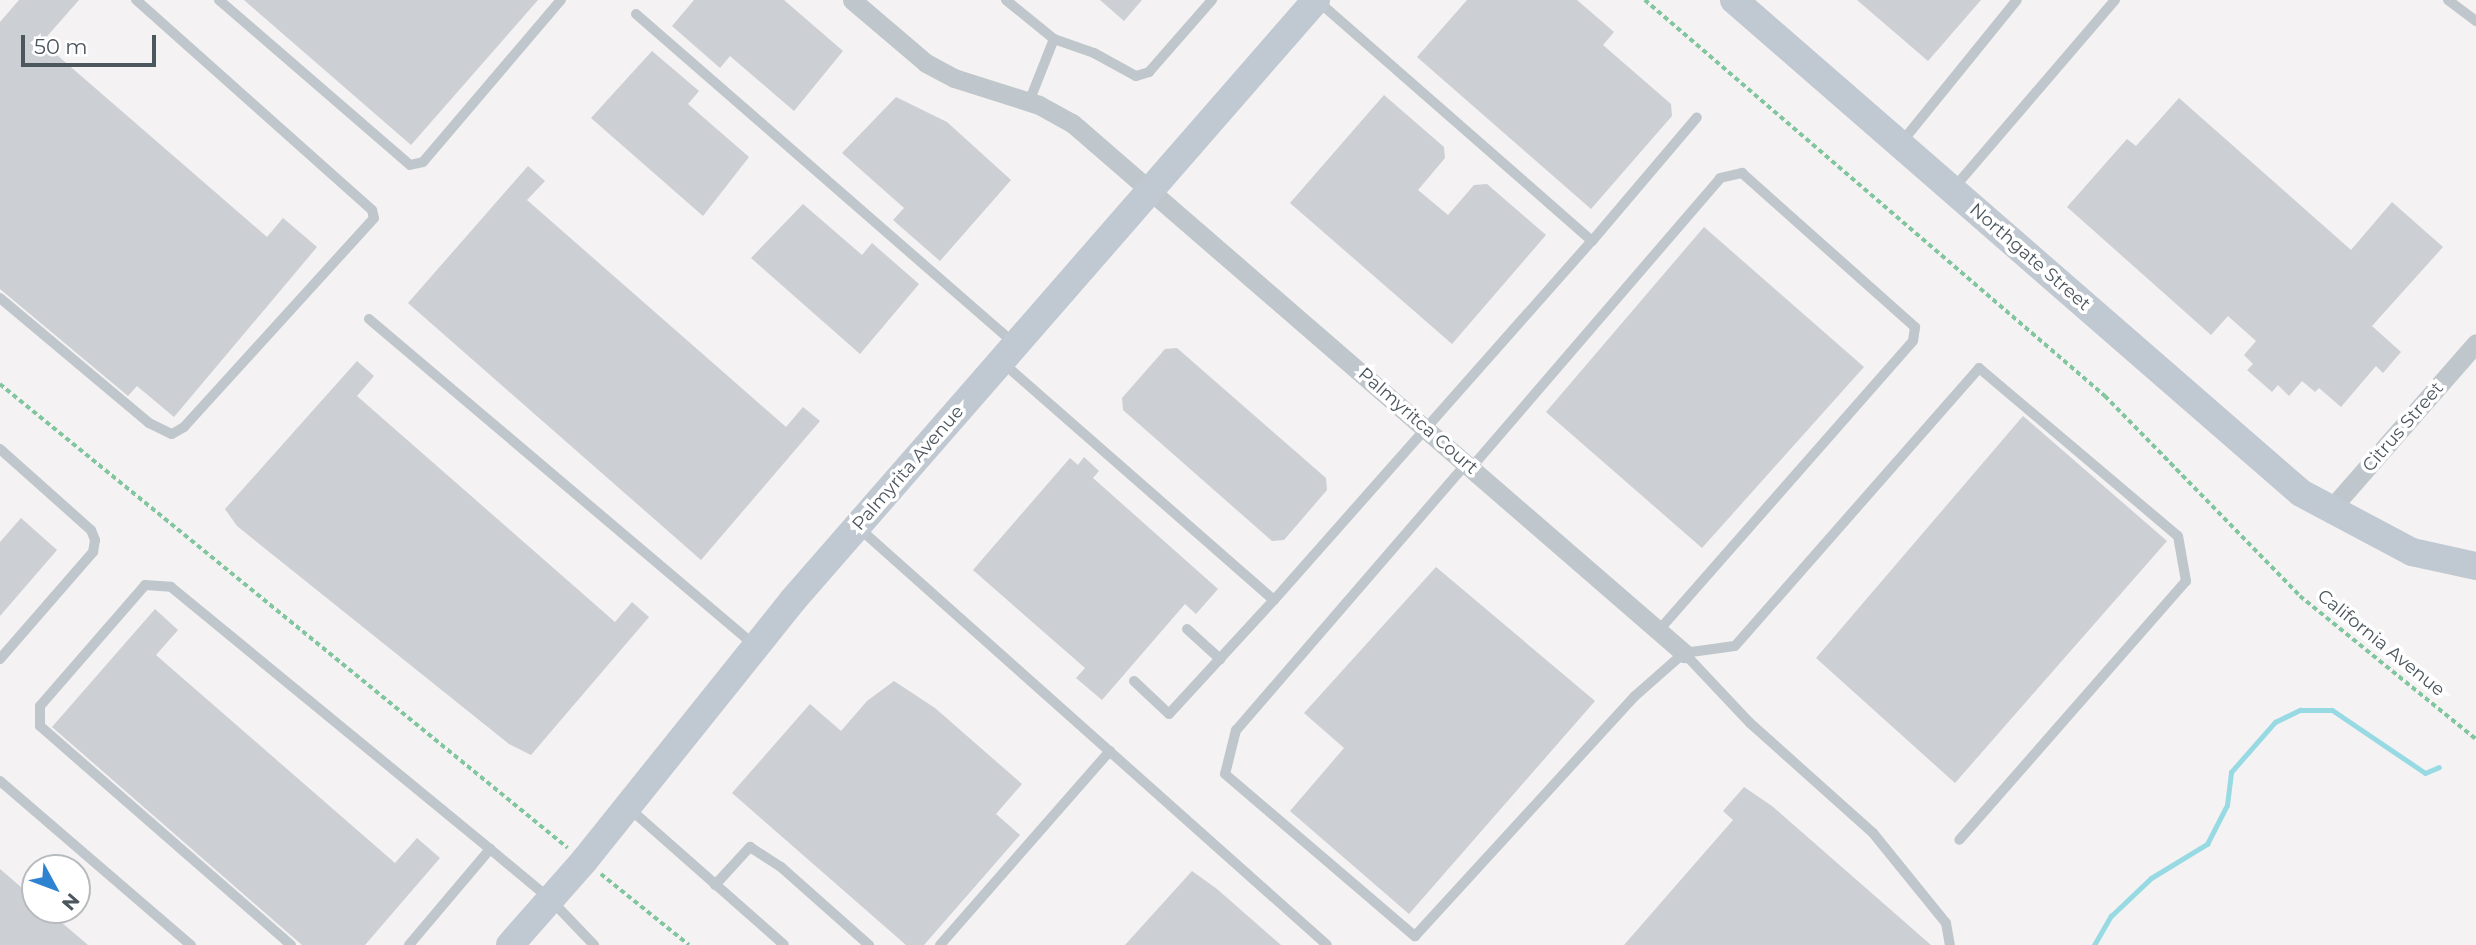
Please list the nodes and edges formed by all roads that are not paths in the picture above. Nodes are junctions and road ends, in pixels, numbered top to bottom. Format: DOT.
graph roads {
  1 [pos="135,0"];
  2 [pos="219,0"];
  3 [pos="561,0"];
  4 [pos="852,0"];
  5 [pos="1006,0"];
  6 [pos="1212,0"];
  7 [pos="1734,0"];
  8 [pos="2017,0"];
  9 [pos="2115,0"];
  10 [pos="2448,0"];
  11 [pos="1308,3"];
  12 [pos="636,15"];
  13 [pos="2476,21"];
  14 [pos="1054,39"];
  15 [pos="1029,102"];
  16 [pos="1697,117"];
  17 [pos="1901,143"];
  18 [pos="1151,189"];
  19 [pos="1953,189"];
  20 [pos="1592,241"];
  21 [pos="0,298"];
  22 [pos="369,319"];
  23 [pos="2476,343"];
  24 [pos="1008,353"];
  25 [pos="1427,429"];
  26 [pos="0,449"];
  27 [pos="1469,466"];
  28 [pos="2329,511"];
  29 [pos="857,526"];
  30 [pos="2476,566"];
  31 [pos="1275,600"];
  32 [pos="1187,629"];
  33 [pos="1658,631"];
  34 [pos="756,646"];
  35 [pos="1684,653"];
  36 [pos="0,659"];
  37 [pos="1220,659"];
  38 [pos="1134,681"];
  39 [pos="1110,751"];
  40 [pos="0,781"];
  41 [pos="627,807"];
  42 [pos="1959,840"];
  43 [pos="490,849"];
  44 [pos="715,885"];
  45 [pos="550,900"];
  46 [pos="191,945"];
  47 [pos="291,945"];
  48 [pos="409,945"];
  49 [pos="510,945"];
  50 [pos="594,945"];
  51 [pos="784,945"];
  52 [pos="869,945"];
  53 [pos="940,945"];
  54 [pos="1327,945"];
  55 [pos="1950,945"];
  1 -- 21 [label="lane"];
  2 -- 3 [label="lane"];
  4 -- 15 [label="street"];
  5 -- 14 [label="lane"];
  6 -- 14 [label="lane"];
  7 -- 17 [label="street, Northgate Street"];
  8 -- 17 [label="lane"];
  9 -- 19 [label="lane"];
  10 -- 13 [label="lane"];
  11 -- 18 [label="street, Palmyrita Avenue"];
  11 -- 20 [label="lane"];
  12 -- 24 [label="lane"];
  14 -- 15 [label="lane"];
  15 -- 18 [label="street"];
  16 -- 20 [label="lane"];
  17 -- 19 [label="street, Northgate Street"];
  18 -- 24 [label="street, Palmyrita Avenue"];
  18 -- 25 [label="street, Palmyritca Court"];
  19 -- 28 [label="street, Northgate Street"];
  20 -- 25 [label="lane"];
  22 -- 34 [label="lane"];
  23 -- 28 [label="street, Citrus Street"];
  24 -- 29 [label="street, Palmyrita Avenue"];
  24 -- 31 [label="lane"];
  25 -- 27 [label="street, Palmyritca Court"];
  25 -- 31 [label="lane"];
  26 -- 36 [label="lane"];
  27 -- 33 [label="street, Palmyritca Court"];
  27 -- 33 [label="lane"];
  27 -- 35 [label="lane"];
  28 -- 30 [label="street, Northgate Street"];
  29 -- 34 [label="street, Palmyrita Avenue"];
  29 -- 39 [label="lane"];
  31 -- 37 [label="lane"];
  32 -- 37 [label="lane"];
  33 -- 35 [label="street, Palmyritca Court"];
  34 -- 41 [label="street, Palmyrita Avenue"];
  35 -- 42 [label="lane"];
  35 -- 55 [label="lane"];
  37 -- 38 [label="lane"];
  39 -- 53 [label="lane"];
  39 -- 54 [label="lane"];
  40 -- 46 [label="lane"];
  41 -- 44 [label="lane"];
  41 -- 45 [label="street, Palmyrita Avenue"];
  43 -- 45 [label="lane"];
  43 -- 47 [label="lane"];
  43 -- 48 [label="lane"];
  44 -- 51 [label="lane"];
  44 -- 52 [label="lane"];
  45 -- 49 [label="street, Palmyrita Avenue"];
  45 -- 50 [label="lane"];
}
